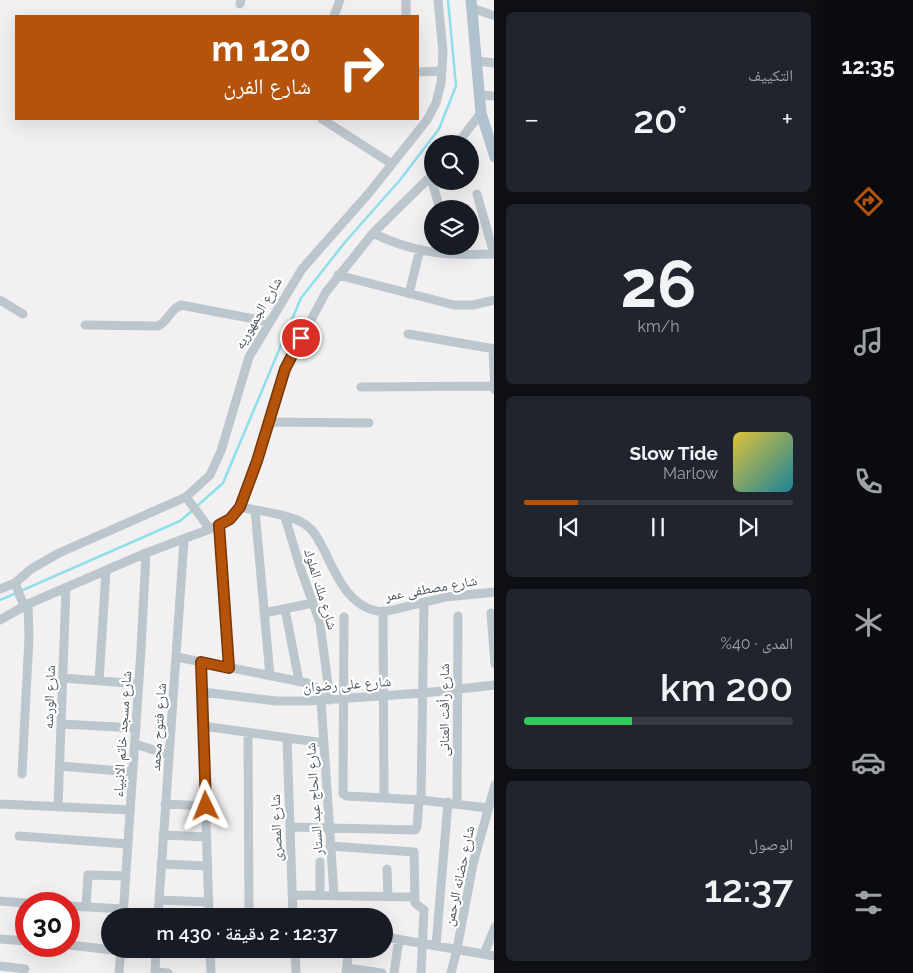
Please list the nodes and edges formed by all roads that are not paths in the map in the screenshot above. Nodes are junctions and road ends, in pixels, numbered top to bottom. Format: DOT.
graph roads {
  1 [pos="340,0"];
  2 [pos="406,0"];
  3 [pos="438,0"];
  4 [pos="472,4"];
  5 [pos="334,15"];
  6 [pos="406,15"];
  7 [pos="494,16"];
  8 [pos="477,61"];
  9 [pos="494,63"];
  10 [pos="442,71"];
  11 [pos="419,72"];
  12 [pos="479,95"];
  13 [pos="494,96"];
  14 [pos="481,113"];
  15 [pos="324,120"];
  16 [pos="464,135"];
  17 [pos="494,157"];
  18 [pos="392,164"];
  19 [pos="424,185"];
  20 [pos="477,194"];
  21 [pos="373,234"];
  22 [pos="420,249"];
  23 [pos="424,249"];
  24 [pos="479,253"];
  25 [pos="494,254"];
  26 [pos="338,275"];
  27 [pos="409,294"];
  28 [pos="0,300"];
  29 [pos="494,300"];
  30 [pos="23,314"];
  31 [pos="270,322"];
  32 [pos="85,325"];
  33 [pos="408,334"];
  34 [pos="494,349"];
  35 [pos="361,387"];
  36 [pos="494,388"];
  37 [pos="268,422"];
  38 [pos="369,423"];
  39 [pos="188,500"];
  40 [pos="240,507"];
  41 [pos="255,510"];
  42 [pos="285,517"];
  43 [pos="219,525"];
  44 [pos="210,529"];
  45 [pos="184,540"];
  46 [pos="146,553"];
  47 [pos="106,571"];
  48 [pos="16,585"];
  49 [pos="66,588"];
  50 [pos="0,589"];
  51 [pos="494,592"];
  52 [pos="424,602"];
  53 [pos="313,603"];
  54 [pos="25,604"];
  55 [pos="285,608"];
  56 [pos="383,612"];
  57 [pos="264,613"];
  58 [pos="491,613"];
  59 [pos="458,616"];
  60 [pos="344,617"];
  61 [pos="0,620"];
  62 [pos="177,657"];
  63 [pos="201,662"];
  64 [pos="494,664"];
  65 [pos="229,668"];
  66 [pos="270,676"];
  67 [pos="63,678"];
  68 [pos="99,681"];
  69 [pos="299,681"];
  70 [pos="139,684"];
  71 [pos="494,685"];
  72 [pos="458,689"];
  73 [pos="202,692"];
  74 [pos="423,693"];
  75 [pos="384,696"];
  76 [pos="344,698"];
  77 [pos="325,700"];
  78 [pos="61,724"];
  79 [pos="203,726"];
  80 [pos="136,728"];
  81 [pos="248,732"];
  82 [pos="287,738"];
  83 [pos="324,743"];
  84 [pos="135,744"];
  85 [pos="169,756"];
  86 [pos="60,766"];
  87 [pos="133,772"];
  88 [pos="22,774"];
  89 [pos="494,785"];
  90 [pos="384,798"];
  91 [pos="420,800"];
  92 [pos="452,803"];
  93 [pos="0,804"];
  94 [pos="166,804"];
  95 [pos="206,806"];
  96 [pos="58,807"];
  97 [pos="488,808"];
  98 [pos="130,810"];
  99 [pos="290,827"];
  100 [pos="329,828"];
  101 [pos="163,835"];
  102 [pos="19,836"];
  103 [pos="207,837"];
  104 [pos="128,844"];
  105 [pos="330,846"];
  106 [pos="320,862"];
  107 [pos="161,864"];
  108 [pos="208,866"];
  109 [pos="388,870"];
  110 [pos="126,876"];
  111 [pos="292,894"];
  112 [pos="320,895"];
  113 [pos="334,895"];
  114 [pos="388,896"];
  115 [pos="415,897"];
  116 [pos="159,900"];
  117 [pos="0,902"];
  118 [pos="209,902"];
  119 [pos="15,903"];
  120 [pos="80,907"];
  121 [pos="86,907"];
  122 [pos="123,908"];
  123 [pos="158,908"];
  124 [pos="209,908"];
  125 [pos="249,908"];
  126 [pos="293,908"];
  127 [pos="101,909"];
  128 [pos="494,927"];
  129 [pos="393,938"];
  130 [pos="0,939"];
  131 [pos="399,939"];
  132 [pos="15,940"];
  133 [pos="423,943"];
  134 [pos="80,946"];
  135 [pos="436,946"];
  136 [pos="101,948"];
  137 [pos="457,950"];
  138 [pos="484,954"];
  139 [pos="494,956"];
  140 [pos="120,958"];
  141 [pos="156,958"];
  142 [pos="211,958"];
  143 [pos="295,958"];
  144 [pos="0,966"];
  145 [pos="25,969"];
  146 [pos="346,970"];
  147 [pos="364,972"];
  148 [pos="119,973"];
  149 [pos="155,973"];
  150 [pos="168,973"];
  151 [pos="212,973"];
  152 [pos="296,973"];
  153 [pos="382,973"];
  154 [pos="394,973"];
  155 [pos="420,973"];
  156 [pos="451,973"];
  1 -- 5 [label="street"];
  2 -- 6 [label="street"];
  3 -- 10 [label="street, شارع الجمهوريه"];
  4 -- 7 [label="street"];
  4 -- 8 [label="main road"];
  8 -- 9 [label="street"];
  8 -- 12 [label="main road"];
  10 -- 11 [label="street"];
  10 -- 18 [label="street, شارع الجمهوريه"];
  12 -- 13 [label="street"];
  12 -- 14 [label="main road"];
  14 -- 16 [label="street"];
  14 -- 17 [label="main road"];
  15 -- 18 [label="street"];
  18 -- 31 [label="street, شارع الجمهوريه"];
  19 -- 21 [label="street"];
  20 -- 25 [label="street"];
  21 -- 22 [label="street"];
  21 -- 26 [label="street"];
  22 -- 23 [label="street"];
  22 -- 27 [label="street"];
  24 -- 25 [label="street"];
  26 -- 27 [label="street"];
  26 -- 37 [label="street"];
  27 -- 29 [label="street"];
  28 -- 30 [label="street"];
  31 -- 32 [label="street"];
  31 -- 39 [label="street, شارع الجمهوريه"];
  33 -- 34 [label="street"];
  34 -- 36 [label="street"];
  35 -- 36 [label="street"];
  37 -- 38 [label="street"];
  37 -- 40 [label="street"];
  39 -- 44 [label="street"];
  39 -- 48 [label="street, شارع الجمهوريه"];
  40 -- 41 [label="street, شارع مصطفى عمر"];
  40 -- 43 [label="street"];
  41 -- 42 [label="street, شارع مصطفى عمر"];
  41 -- 57 [label="street"];
  42 -- 53 [label="street, شارع ملك الملوك"];
  42 -- 56 [label="street, شارع مصطفى عمر"];
  43 -- 44 [label="street"];
  43 -- 65 [label="street"];
  44 -- 45 [label="street"];
  45 -- 46 [label="street"];
  45 -- 62 [label="street, شارع فتوح محمد"];
  46 -- 47 [label="street"];
  46 -- 70 [label="street, شارع مسجد خاتم الانبياء"];
  47 -- 49 [label="street"];
  47 -- 68 [label="street"];
  48 -- 50 [label="street, شارع الجمهوريه"];
  48 -- 54 [label="street"];
  49 -- 54 [label="street"];
  49 -- 67 [label="street, شارع الورشه"];
  51 -- 52 [label="street, شارع مصطفى عمر"];
  52 -- 56 [label="street, شارع مصطفى عمر"];
  52 -- 74 [label="street"];
  53 -- 55 [label="street"];
  53 -- 77 [label="street, شارع ملك الملوك"];
  54 -- 61 [label="street"];
  54 -- 88 [label="street"];
  55 -- 57 [label="street"];
  55 -- 69 [label="street"];
  56 -- 75 [label="street"];
  57 -- 66 [label="street"];
  58 -- 64 [label="street"];
  59 -- 72 [label="street, شارع رأفت العنانى"];
  60 -- 76 [label="street"];
  62 -- 63 [label="street"];
  62 -- 85 [label="street, شارع فتوح محمد"];
  63 -- 65 [label="street"];
  63 -- 73 [label="street"];
  65 -- 66 [label="street"];
  66 -- 69 [label="street"];
  67 -- 68 [label="street"];
  67 -- 78 [label="street, شارع الورشه"];
  68 -- 70 [label="street"];
  69 -- 77 [label="street"];
  70 -- 80 [label="street, شارع مسجد خاتم الانبياء"];
  71 -- 72 [label="street, شارع على رضوان"];
  72 -- 74 [label="street, شارع على رضوان"];
  72 -- 92 [label="street, شارع رأفت العنانى"];
  73 -- 77 [label="street, شارع على رضوان"];
  73 -- 79 [label="street"];
  74 -- 75 [label="street, شارع على رضوان"];
  74 -- 91 [label="street"];
  75 -- 76 [label="street, شارع على رضوان"];
  75 -- 90 [label="street"];
  76 -- 77 [label="street, شارع على رضوان"];
  76 -- 90 [label="street"];
  77 -- 83 [label="street, شارع الحاج عبد الستار"];
  78 -- 80 [label="street"];
  78 -- 86 [label="street, شارع الورشه"];
  79 -- 81 [label="street"];
  79 -- 95 [label="street"];
  80 -- 84 [label="street, شارع مسجد خاتم الانبياء"];
  81 -- 82 [label="street"];
  81 -- 125 [label="street"];
  82 -- 83 [label="street"];
  82 -- 99 [label="street, شارع المصرى"];
  83 -- 100 [label="street, شارع الحاج عبد الستار"];
  84 -- 85 [label="street"];
  84 -- 87 [label="street, شارع مسجد خاتم الانبياء"];
  85 -- 94 [label="street, شارع فتوح محمد"];
  86 -- 87 [label="street"];
  86 -- 96 [label="street, شارع الورشه"];
  87 -- 98 [label="street, شارع مسجد خاتم الانبياء"];
  89 -- 97 [label="street, شارع حضانه الرحمن"];
  90 -- 91 [label="street"];
  91 -- 92 [label="street"];
  91 -- 100 [label="street"];
  92 -- 97 [label="street"];
  92 -- 135 [label="street, شارع رأفت العنانى"];
  93 -- 96 [label="street"];
  94 -- 95 [label="street"];
  94 -- 101 [label="street, شارع فتوح محمد"];
  95 -- 103 [label="street"];
  96 -- 98 [label="street"];
  97 -- 137 [label="street, شارع حضانه الرحمن"];
  98 -- 104 [label="street, شارع مسجد خاتم الانبياء"];
  99 -- 100 [label="street"];
  99 -- 111 [label="street, شارع المصرى"];
  100 -- 105 [label="street, شارع الحاج عبد الستار"];
  101 -- 103 [label="street"];
  101 -- 107 [label="street, شارع فتوح محمد"];
  102 -- 104 [label="street"];
  103 -- 108 [label="street"];
  104 -- 110 [label="street, شارع مسجد خاتم الانبياء"];
  105 -- 113 [label="street, شارع الحاج عبد الستار"];
  105 -- 115 [label="street"];
  106 -- 112 [label="street"];
  107 -- 108 [label="street"];
  107 -- 116 [label="street, شارع فتوح محمد"];
  108 -- 118 [label="street"];
  109 -- 114 [label="street"];
  110 -- 121 [label="street"];
  110 -- 122 [label="street, شارع مسجد خاتم الانبياء"];
  111 -- 112 [label="street"];
  111 -- 126 [label="street, شارع المصرى"];
  112 -- 113 [label="street"];
  113 -- 114 [label="street"];
  114 -- 115 [label="street"];
  115 -- 133 [label="street"];
  116 -- 118 [label="street"];
  116 -- 123 [label="street, شارع فتوح محمد"];
  117 -- 119 [label="street"];
  118 -- 124 [label="street"];
  120 -- 121 [label="street"];
  121 -- 127 [label="street"];
  128 -- 138 [label="street"];
  129 -- 131 [label="street"];
  130 -- 132 [label="street"];
  131 -- 133 [label="street"];
  131 -- 154 [label="street"];
  133 -- 135 [label="street"];
  133 -- 155 [label="street"];
  134 -- 136 [label="street"];
  135 -- 137 [label="street"];
  137 -- 138 [label="street"];
  137 -- 156 [label="street, شارع حضانه الرحمن"];
  138 -- 139 [label="street"];
  140 -- 148 [label="street"];
  141 -- 149 [label="street"];
  142 -- 151 [label="street"];
  143 -- 152 [label="street"];
  144 -- 145 [label="street"];
  146 -- 147 [label="street"];
  147 -- 153 [label="street"];
  149 -- 150 [label="street"];
}
